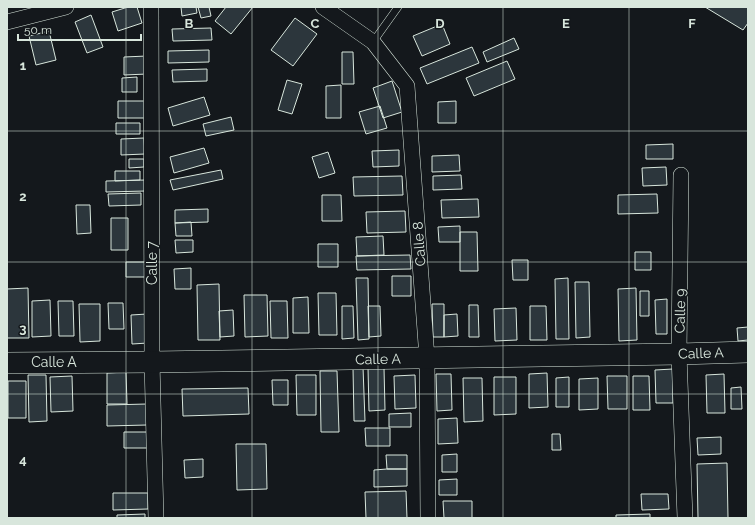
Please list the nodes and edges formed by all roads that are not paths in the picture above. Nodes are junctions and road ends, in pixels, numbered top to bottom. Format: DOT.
graph roads {
  1 [pos="66,7"];
  2 [pos="150,7"];
  3 [pos="323,7"];
  4 [pos="398,7"];
  5 [pos="7,22"];
  6 [pos="373,42"];
  7 [pos="681,175"];
  8 [pos="748,352"];
  9 [pos="679,354"];
  10 [pos="427,358"];
  11 [pos="7,362"];
  12 [pos="152,362"];
  13 [pos="156,518"];
  14 [pos="428,518"];
  15 [pos="685,518"];
  1 -- 5 [label="street"];
  2 -- 12 [label="street, Calle 7"];
  3 -- 6 [label="street, Calle 8"];
  4 -- 6 [label="lane"];
  6 -- 10 [label="street, Calle 8"];
  7 -- 9 [label="street, Calle 9"];
  8 -- 9 [label="street, Calle A"];
  9 -- 10 [label="street, Calle A"];
  9 -- 15 [label="street, Calle 9"];
  10 -- 12 [label="street, Calle A"];
  10 -- 14 [label="street, Calle 8"];
  11 -- 12 [label="street, Calle A"];
  12 -- 13 [label="street, Calle 7"];
}
